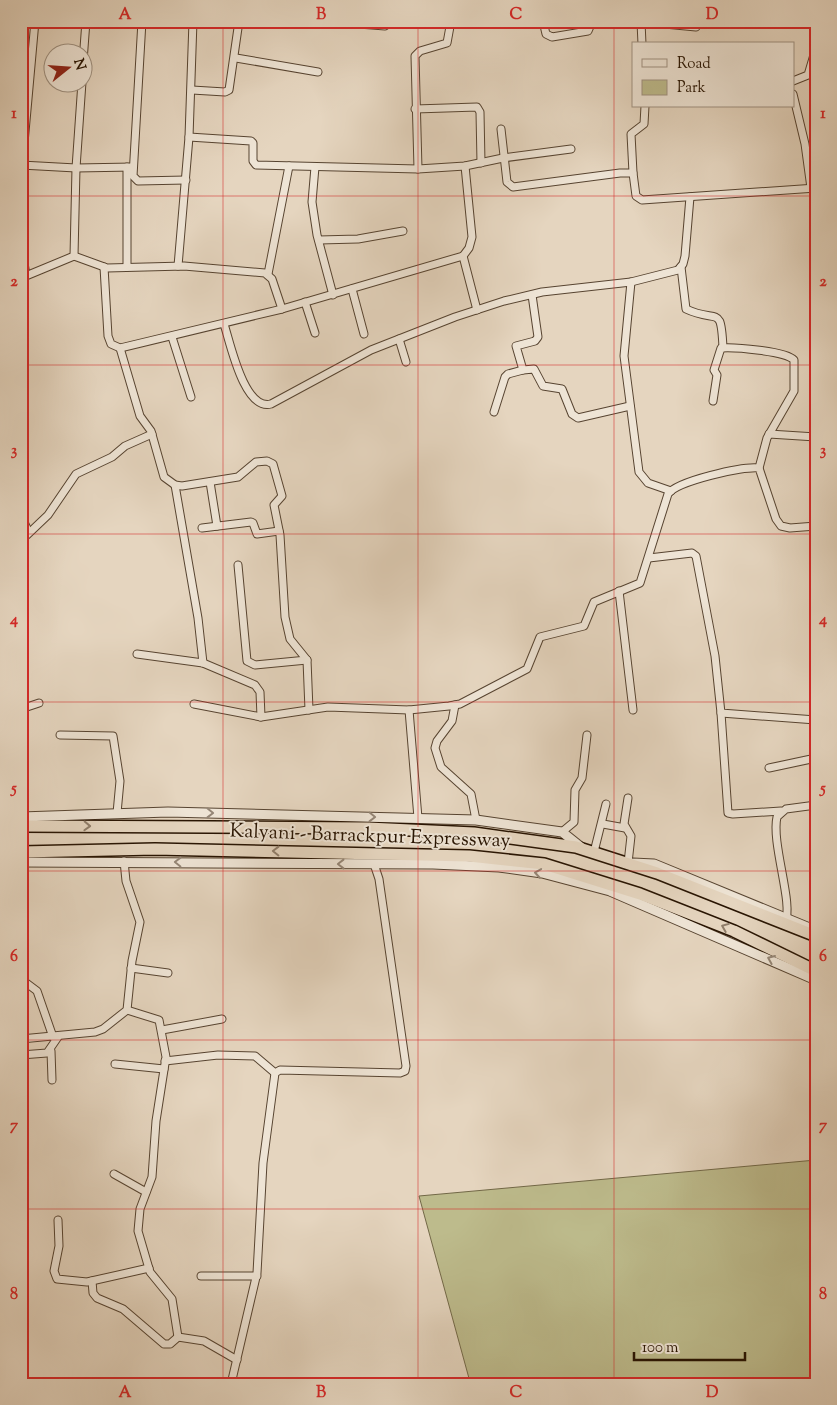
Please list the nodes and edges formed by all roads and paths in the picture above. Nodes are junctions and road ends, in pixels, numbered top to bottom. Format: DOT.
graph roads {
  1 [pos="35,21"];
  2 [pos="86,21"];
  3 [pos="142,21"];
  4 [pos="193,21"];
  5 [pos="239,21"];
  6 [pos="318,21"];
  7 [pos="391,21"];
  8 [pos="451,21"];
  9 [pos="543,21"];
  10 [pos="641,22"];
  11 [pos="696,27"];
  12 [pos="84,42"];
  13 [pos="642,42"];
  14 [pos="816,48"];
  15 [pos="236,58"];
  16 [pos="318,72"];
  17 [pos="794,81"];
  18 [pos="192,90"];
  19 [pos="81,92"];
  20 [pos="794,98"];
  21 [pos="645,108"];
  22 [pos="415,109"];
  23 [pos="501,130"];
  24 [pos="189,137"];
  25 [pos="571,149"];
  26 [pos="503,158"];
  27 [pos="481,163"];
  28 [pos="22,165"];
  29 [pos="289,166"];
  30 [pos="465,166"];
  31 [pos="130,167"];
  32 [pos="315,167"];
  33 [pos="76,168"];
  34 [pos="418,169"];
  35 [pos="632,173"];
  36 [pos="186,180"];
  37 [pos="814,188"];
  38 [pos="690,198"];
  39 [pos="21,205"];
  40 [pos="403,231"];
  41 [pos="319,240"];
  42 [pos="21,245"];
  43 [pos="74,256"];
  44 [pos="463,256"];
  45 [pos="178,266"];
  46 [pos="104,267"];
  47 [pos="681,267"];
  48 [pos="127,268"];
  49 [pos="268,274"];
  50 [pos="23,276"];
  51 [pos="631,282"];
  52 [pos="352,289"];
  53 [pos="333,294"];
  54 [pos="532,294"];
  55 [pos="305,302"];
  56 [pos="282,309"];
  57 [pos="477,310"];
  58 [pos="224,324"];
  59 [pos="315,333"];
  60 [pos="364,334"];
  61 [pos="172,337"];
  62 [pos="399,339"];
  63 [pos="120,348"];
  64 [pos="723,348"];
  65 [pos="406,362"];
  66 [pos="523,370"];
  67 [pos="191,397"];
  68 [pos="713,401"];
  69 [pos="630,406"];
  70 [pos="494,412"];
  71 [pos="152,434"];
  72 [pos="769,434"];
  73 [pos="816,437"];
  74 [pos="759,468"];
  75 [pos="210,482"];
  76 [pos="175,485"];
  77 [pos="671,490"];
  78 [pos="21,515"];
  79 [pos="217,526"];
  80 [pos="816,526"];
  81 [pos="202,528"];
  82 [pos="279,531"];
  83 [pos="27,535"];
  84 [pos="21,542"];
  85 [pos="649,558"];
  86 [pos="238,565"];
  87 [pos="619,591"];
  88 [pos="137,654"];
  89 [pos="307,660"];
  90 [pos="203,663"];
  91 [pos="40,703"];
  92 [pos="194,704"];
  93 [pos="455,705"];
  94 [pos="21,710"];
  95 [pos="308,710"];
  96 [pos="408,710"];
  97 [pos="633,710"];
  98 [pos="721,713"];
  99 [pos="260,717"];
  100 [pos="816,720"];
  101 [pos="60,735"];
  102 [pos="587,736"];
  103 [pos="816,758"];
  104 [pos="769,768"];
  105 [pos="628,798"];
  106 [pos="606,804"];
  107 [pos="816,805"];
  108 [pos="781,811"];
  109 [pos="117,813"];
  110 [pos="21,817"];
  111 [pos="418,818"];
  112 [pos="476,820"];
  113 [pos="603,824"];
  114 [pos="21,826"];
  115 [pos="625,828"];
  116 [pos="562,832"];
  117 [pos="582,849"];
  118 [pos="21,852"];
  119 [pos="594,852"];
  120 [pos="124,861"];
  121 [pos="21,862"];
  122 [pos="628,863"];
  123 [pos="374,864"];
  124 [pos="786,920"];
  125 [pos="816,930"];
  126 [pos="816,936"];
  127 [pos="131,968"];
  128 [pos="816,971"];
  129 [pos="168,973"];
  130 [pos="21,979"];
  131 [pos="816,980"];
  132 [pos="126,1010"];
  133 [pos="222,1020"];
  134 [pos="162,1030"];
  135 [pos="55,1037"];
  136 [pos="21,1039"];
  137 [pos="51,1051"];
  138 [pos="21,1055"];
  139 [pos="165,1060"];
  140 [pos="114,1064"];
  141 [pos="164,1069"];
  142 [pos="275,1073"];
  143 [pos="52,1080"];
  144 [pos="114,1174"];
  145 [pos="146,1192"];
  146 [pos="58,1220"];
  147 [pos="148,1268"];
  148 [pos="201,1276"];
  149 [pos="257,1276"];
  150 [pos="92,1281"];
  151 [pos="178,1337"];
  152 [pos="237,1360"];
  153 [pos="231,1384"];
  1 -- 28 [label="street"];
  2 -- 12 [label="street"];
  3 -- 31 [label="street"];
  4 -- 18 [label="street"];
  5 -- 15 [label="street"];
  6 -- 7 [label="street"];
  8 -- 22 [label="street"];
  9 -- 10 [label="street"];
  10 -- 11 [label="street"];
  10 -- 13 [label="street"];
  14 -- 17 [label="street"];
  15 -- 16 [label="street"];
  15 -- 18 [label="street"];
  18 -- 24 [label="street"];
  19 -- 33 [label="street"];
  20 -- 37 [label="street"];
  21 -- 35 [label="street"];
  22 -- 27 [label="street"];
  22 -- 34 [label="street"];
  23 -- 26 [label="street"];
  24 -- 29 [label="street"];
  24 -- 36 [label="street"];
  25 -- 26 [label="street"];
  26 -- 27 [label="street"];
  26 -- 35 [label="street"];
  27 -- 30 [label="street"];
  28 -- 33 [label="street"];
  28 -- 39 [label="street"];
  29 -- 32 [label="street"];
  29 -- 49 [label="street"];
  30 -- 34 [label="street"];
  30 -- 44 [label="street"];
  31 -- 33 [label="street"];
  31 -- 36 [label="street"];
  31 -- 48 [label="street"];
  32 -- 34 [label="street"];
  32 -- 41 [label="street"];
  33 -- 43 [label="street"];
  35 -- 38 [label="street"];
  36 -- 45 [label="street"];
  37 -- 38 [label="street"];
  38 -- 47 [label="street"];
  40 -- 41 [label="street"];
  41 -- 53 [label="street"];
  42 -- 50 [label="street"];
  43 -- 46 [label="street"];
  43 -- 50 [label="street"];
  44 -- 52 [label="street"];
  44 -- 57 [label="street"];
  45 -- 48 [label="street"];
  45 -- 49 [label="street"];
  46 -- 48 [label="street"];
  46 -- 63 [label="street"];
  47 -- 51 [label="street"];
  47 -- 64 [label="street"];
  49 -- 56 [label="street"];
  51 -- 54 [label="street"];
  51 -- 69 [label="street"];
  52 -- 53 [label="street"];
  52 -- 60 [label="street"];
  53 -- 55 [label="street"];
  54 -- 57 [label="street"];
  54 -- 66 [label="street"];
  55 -- 56 [label="street"];
  55 -- 59 [label="street"];
  56 -- 58 [label="street"];
  57 -- 62 [label="street"];
  58 -- 61 [label="street"];
  58 -- 62 [label="street"];
  61 -- 63 [label="street"];
  61 -- 67 [label="street"];
  62 -- 65 [label="street"];
  63 -- 71 [label="street"];
  64 -- 68 [label="street"];
  64 -- 72 [label="street"];
  66 -- 69 [label="street"];
  66 -- 70 [label="street"];
  69 -- 77 [label="street"];
  71 -- 76 [label="street"];
  71 -- 83 [label="street"];
  72 -- 73 [label="street"];
  72 -- 74 [label="street"];
  74 -- 77 [label="street"];
  74 -- 80 [label="street"];
  75 -- 76 [label="street"];
  75 -- 79 [label="street"];
  75 -- 82 [label="street"];
  76 -- 90 [label="street"];
  77 -- 85 [label="street"];
  78 -- 83 [label="street"];
  79 -- 81 [label="street"];
  79 -- 82 [label="street"];
  82 -- 89 [label="street"];
  83 -- 84 [label="street"];
  85 -- 87 [label="street"];
  85 -- 98 [label="street"];
  86 -- 89 [label="street"];
  87 -- 93 [label="street"];
  87 -- 97 [label="street"];
  88 -- 90 [label="street"];
  89 -- 95 [label="street"];
  90 -- 99 [label="street"];
  91 -- 94 [label="street"];
  92 -- 99 [label="street"];
  93 -- 96 [label="street"];
  93 -- 112 [label="street"];
  95 -- 96 [label="street"];
  95 -- 99 [label="street"];
  96 -- 111 [label="street"];
  98 -- 100 [label="street"];
  98 -- 108 [label="street"];
  101 -- 109 [label="street"];
  102 -- 116 [label="street"];
  103 -- 104 [label="street"];
  105 -- 115 [label="street"];
  106 -- 113 [label="street"];
  107 -- 108 [label="street"];
  108 -- 124 [label="street"];
  109 -- 110 [label="street"];
  109 -- 111 [label="street, one-way"];
  111 -- 112 [label="street"];
  112 -- 116 [label="street"];
  113 -- 115 [label="street"];
  113 -- 119 [label="street"];
  114 -- 117 [label="highway, Kalyani - Barrackpur Expressway, one-way"];
  115 -- 122 [label="street"];
  116 -- 117 [label="street"];
  117 -- 119 [label="highway, Kalyani - Barrackpur Expressway"];
  128 -- 118 [label="highway, Kalyani - Barrackpur Expressway, one-way"];
  119 -- 122 [label="highway, Kalyani - Barrackpur Expressway"];
  120 -- 121 [label="street"];
  123 -- 120 [label="street, one-way"];
  120 -- 127 [label="street"];
  122 -- 124 [label="highway, Kalyani - Barrackpur Expressway"];
  131 -- 123 [label="street, one-way"];
  123 -- 142 [label="street"];
  124 -- 125 [label="street"];
  124 -- 126 [label="highway, Kalyani - Barrackpur Expressway"];
  127 -- 129 [label="street"];
  127 -- 132 [label="street"];
  130 -- 135 [label="street"];
  132 -- 134 [label="street"];
  132 -- 135 [label="street"];
  133 -- 134 [label="street"];
  134 -- 139 [label="street"];
  135 -- 136 [label="street"];
  135 -- 137 [label="street"];
  137 -- 138 [label="street"];
  137 -- 143 [label="street"];
  139 -- 141 [label="street"];
  139 -- 142 [label="street"];
  140 -- 141 [label="street"];
  141 -- 145 [label="street"];
  142 -- 149 [label="street"];
  144 -- 145 [label="street"];
  145 -- 147 [label="street"];
  146 -- 150 [label="street"];
  147 -- 150 [label="street"];
  147 -- 151 [label="street"];
  148 -- 149 [label="street"];
  149 -- 152 [label="street"];
  150 -- 151 [label="street"];
  151 -- 152 [label="street"];
  152 -- 153 [label="street"];
}
